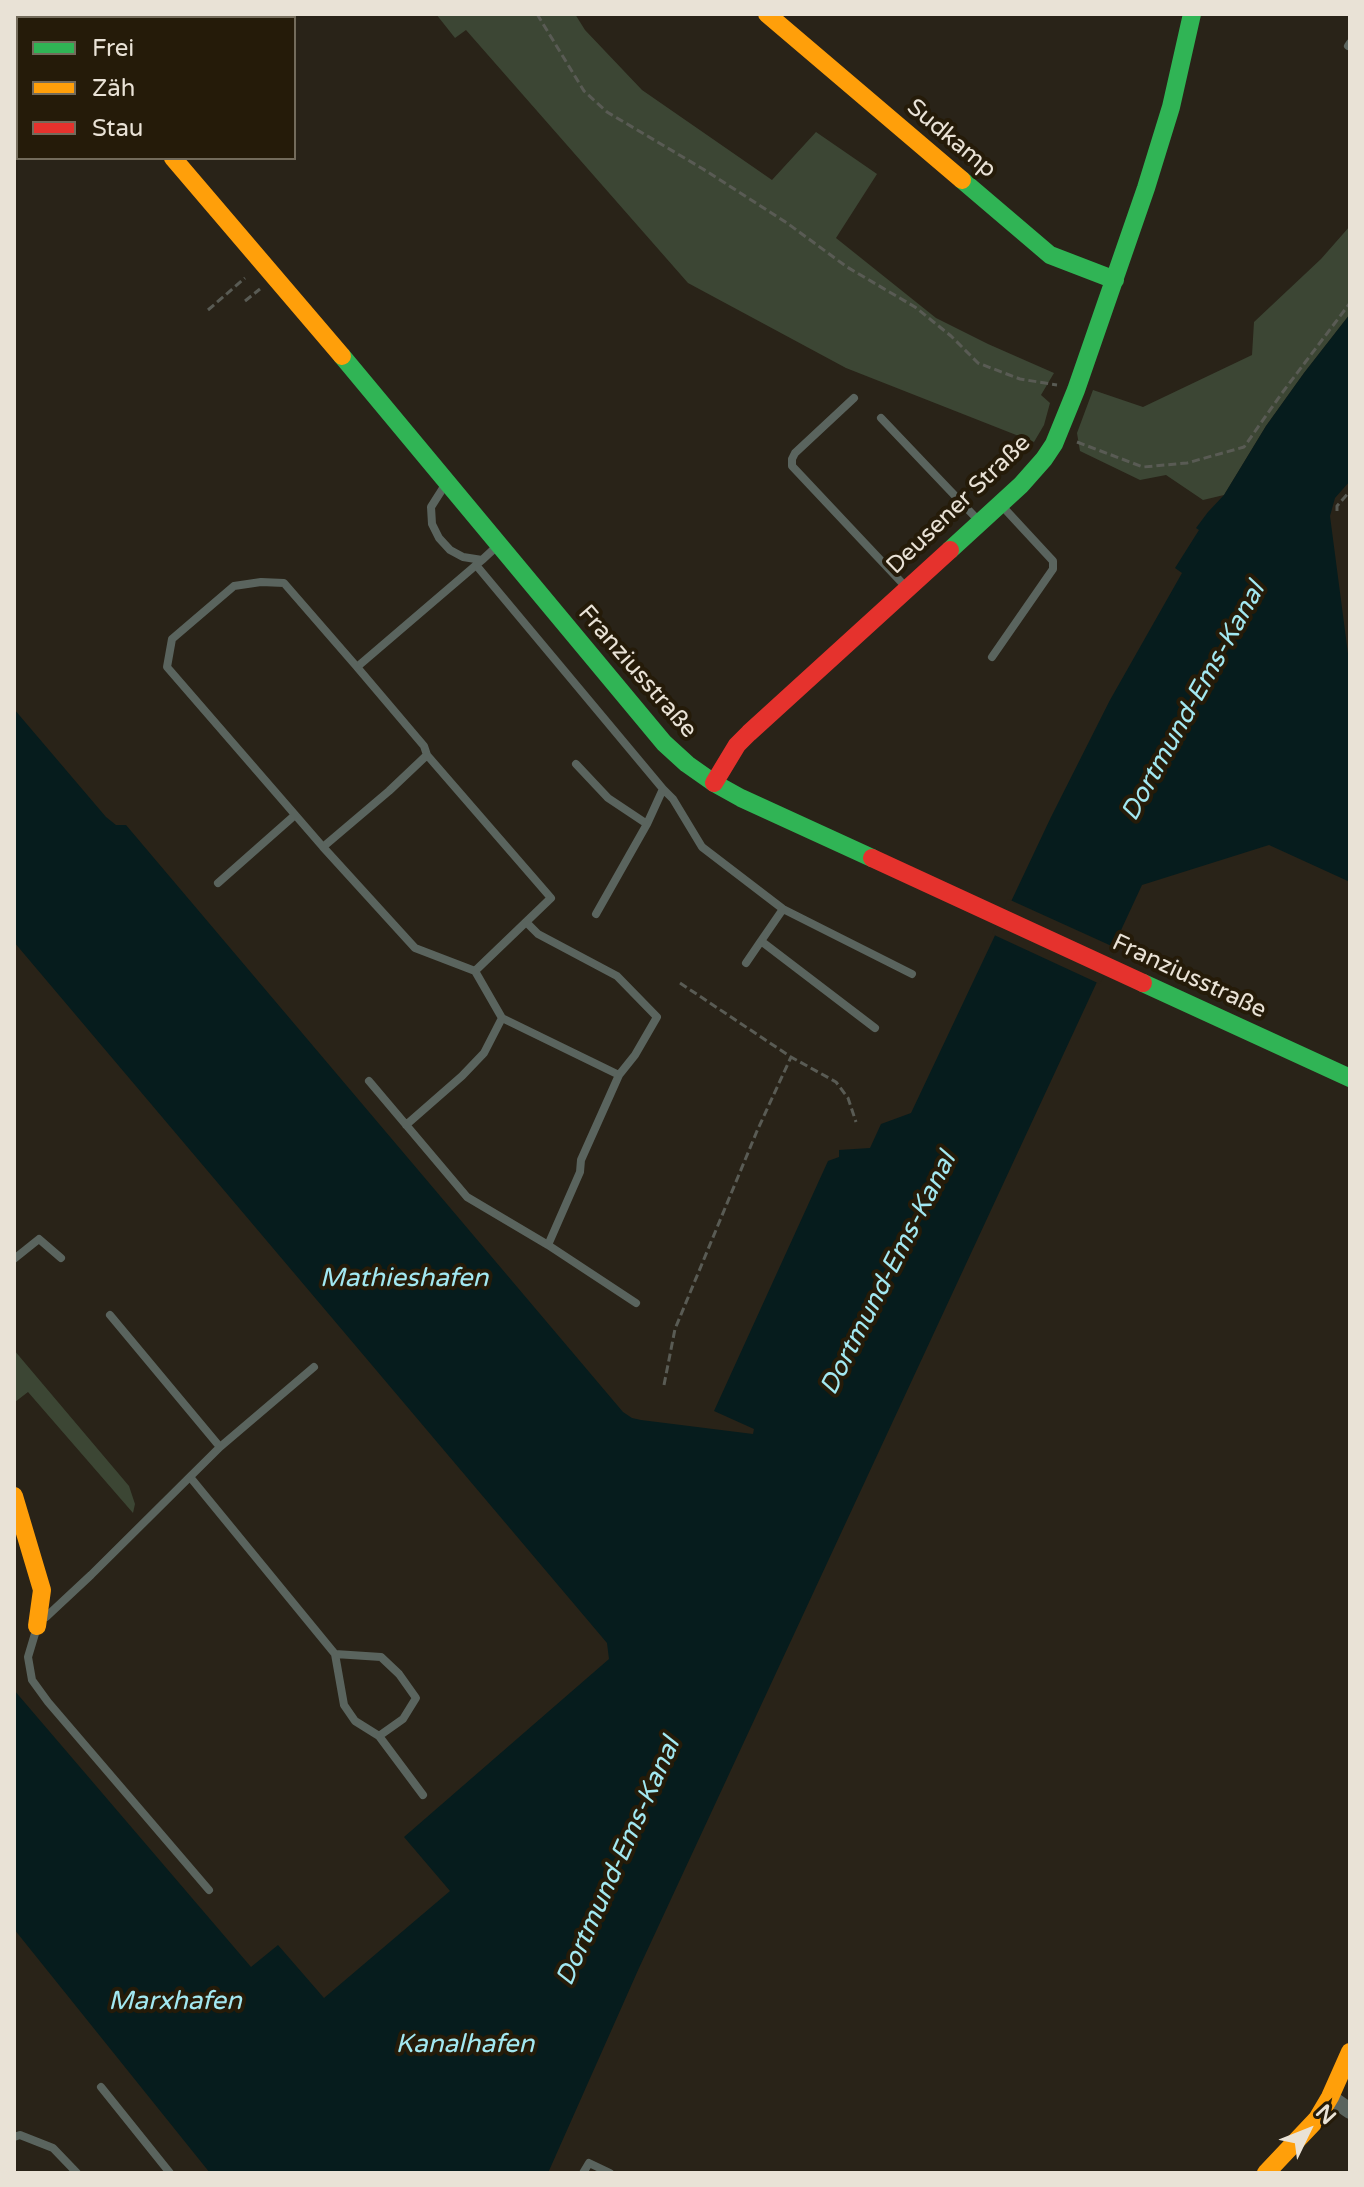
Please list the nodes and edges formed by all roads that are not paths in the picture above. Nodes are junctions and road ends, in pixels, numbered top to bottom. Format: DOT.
graph roads {
  1 [pos="767,14"];
  2 [pos="1192,14"];
  3 [pos="175,160"];
  4 [pos="1115,280"];
  5 [pos="854,398"];
  6 [pos="881,418"];
  7 [pos="447,483"];
  8 [pos="1000,504"];
  9 [pos="980,521"];
  10 [pos="499,545"];
  11 [pos="479,562"];
  12 [pos="907,589"];
  13 [pos="992,657"];
  14 [pos="357,667"];
  15 [pos="427,755"];
  16 [pos="576,764"];
  17 [pos="714,783"];
  18 [pos="663,789"];
  19 [pos="295,815"];
  20 [pos="647,824"];
  21 [pos="323,847"];
  22 [pos="218,883"];
  23 [pos="783,909"];
  24 [pos="596,914"];
  25 [pos="526,922"];
  26 [pos="761,941"];
  27 [pos="746,963"];
  28 [pos="475,971"];
  29 [pos="912,974"];
  30 [pos="502,1018"];
  31 [pos="875,1028"];
  32 [pos="619,1075"];
  33 [pos="1350,1078"];
  34 [pos="369,1081"];
  35 [pos="406,1125"];
  36 [pos="548,1245"];
  37 [pos="61,1258"];
  38 [pos="14,1259"];
  39 [pos="636,1303"];
  40 [pos="110,1315"];
  41 [pos="314,1367"];
  42 [pos="220,1447"];
  43 [pos="190,1477"];
  44 [pos="14,1496"];
  45 [pos="37,1626"];
  46 [pos="335,1654"];
  47 [pos="379,1736"];
  48 [pos="423,1795"];
  49 [pos="209,1890"];
  50 [pos="1350,2052"];
  51 [pos="101,2087"];
  52 [pos="1330,2097"];
  53 [pos="1350,2111"];
  54 [pos="14,2137"];
  55 [pos="1274,2170"];
  56 [pos="77,2173"];
  57 [pos="170,2173"];
  58 [pos="583,2173"];
  59 [pos="610,2173"];
  1 -- 4 [label="main road, Sudkamp"];
  2 -- 4 [label="main road, Deusener Straße"];
  3 -- 7 [label="main road, Franziusstraße"];
  4 -- 8 [label="main road, Deusener Straße"];
  5 -- 12 [label="lane"];
  6 -- 9 [label="lane"];
  7 -- 10 [label="main road, Franziusstraße"];
  7 -- 11 [label="lane"];
  8 -- 9 [label="main road, Deusener Straße"];
  8 -- 13 [label="lane"];
  9 -- 12 [label="main road, Deusener Straße"];
  10 -- 11 [label="lane"];
  10 -- 17 [label="main road, Franziusstraße"];
  11 -- 14 [label="lane"];
  11 -- 18 [label="lane"];
  12 -- 17 [label="main road, Deusener Straße"];
  14 -- 15 [label="lane"];
  14 -- 19 [label="lane"];
  15 -- 21 [label="lane"];
  15 -- 25 [label="lane"];
  16 -- 20 [label="lane"];
  17 -- 33 [label="main road, Franziusstraße"];
  18 -- 20 [label="lane"];
  18 -- 23 [label="lane"];
  19 -- 21 [label="lane"];
  19 -- 22 [label="lane"];
  20 -- 24 [label="lane"];
  21 -- 28 [label="lane"];
  23 -- 26 [label="lane"];
  23 -- 29 [label="lane"];
  25 -- 28 [label="lane"];
  25 -- 32 [label="lane"];
  26 -- 27 [label="lane"];
  26 -- 31 [label="lane"];
  28 -- 30 [label="lane"];
  30 -- 32 [label="lane"];
  30 -- 35 [label="lane"];
  32 -- 36 [label="lane"];
  34 -- 35 [label="lane"];
  35 -- 36 [label="lane"];
  36 -- 39 [label="lane"];
  37 -- 38 [label="lane"];
  40 -- 42 [label="lane"];
  41 -- 42 [label="lane"];
  42 -- 43 [label="lane"];
  43 -- 45 [label="lane"];
  43 -- 46 [label="lane"];
  44 -- 45 [label="main road"];
  45 -- 49 [label="lane"];
  46 -- 47 [label="lane"];
  46 -- 47 [label="lane"];
  47 -- 48 [label="lane"];
  50 -- 52 [label="main road"];
  51 -- 57 [label="lane"];
  52 -- 53 [label="street"];
  52 -- 55 [label="main road"];
  54 -- 56 [label="lane"];
  58 -- 59 [label="lane"];
}
